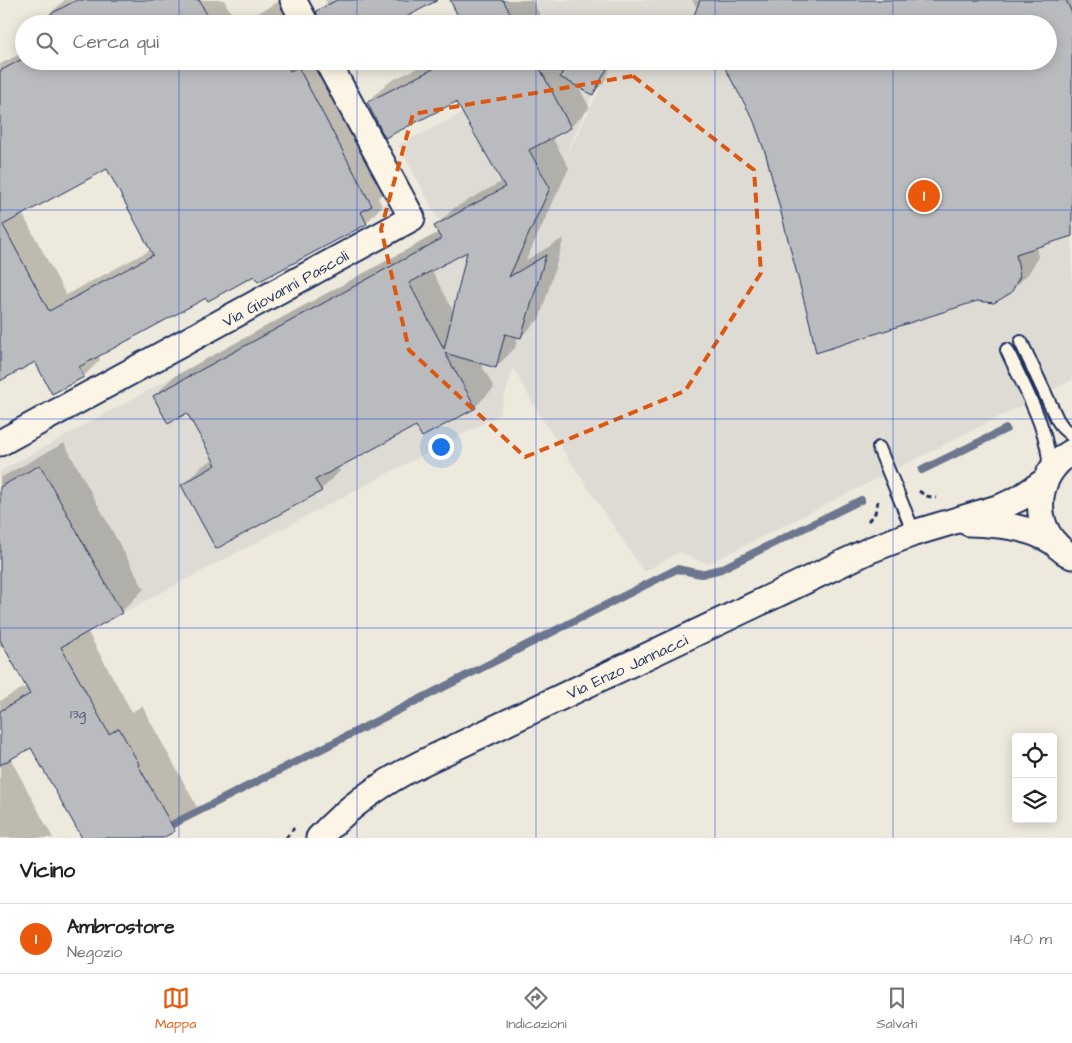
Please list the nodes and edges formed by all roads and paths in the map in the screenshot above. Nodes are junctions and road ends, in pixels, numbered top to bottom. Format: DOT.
graph roads {
  1 [pos="293,0"];
  2 [pos="301,15"];
  3 [pos="331,70"];
  4 [pos="1021,342"];
  5 [pos="1007,350"];
  6 [pos="1072,436"];
  7 [pos="0,443"];
  8 [pos="879,448"];
  9 [pos="1072,452"];
  10 [pos="1047,476"];
  11 [pos="951,523"];
  12 [pos="914,533"];
  13 [pos="1063,550"];
  14 [pos="319,838"];
  1 -- 2 [label="street"];
  3 -- 7 [label="street, Via Giovanni Pascoli"];
  4 -- 6 [label="lane"];
  5 -- 10 [label="lane"];
  8 -- 12 [label="lane"];
  9 -- 10 [label="street, Via Enzo Jannacci"];
  10 -- 11 [label="street, Via Enzo Jannacci"];
  10 -- 13 [label="street, Via Enzo Jannacci"];
  11 -- 12 [label="street, Via Enzo Jannacci"];
  11 -- 13 [label="street, Via Enzo Jannacci"];
  12 -- 14 [label="street, Via Enzo Jannacci"];
}
